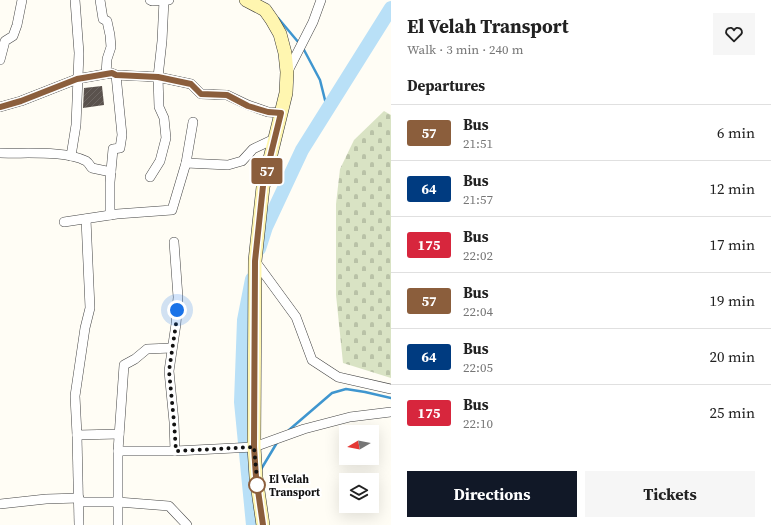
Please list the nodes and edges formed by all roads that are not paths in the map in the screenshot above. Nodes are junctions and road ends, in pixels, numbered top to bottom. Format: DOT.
graph roads {
  1 [pos="22,0"];
  2 [pos="75,0"];
  3 [pos="100,0"];
  4 [pos="150,0"];
  5 [pos="164,0"];
  6 [pos="169,0"];
  7 [pos="246,0"];
  8 [pos="321,0"];
  9 [pos="0,60"];
  10 [pos="287,72"];
  11 [pos="111,74"];
  12 [pos="158,77"];
  13 [pos="77,79"];
  14 [pos="0,107"];
  15 [pos="281,113"];
  16 [pos="192,122"];
  17 [pos="274,139"];
  18 [pos="0,153"];
  19 [pos="71,156"];
  20 [pos="186,163"];
  21 [pos="111,172"];
  22 [pos="150,177"];
  23 [pos="110,215"];
  24 [pos="86,219"];
  25 [pos="64,222"];
  26 [pos="174,242"];
  27 [pos="255,261"];
  28 [pos="172,348"];
  29 [pos="391,389"];
  30 [pos="391,412"];
  31 [pos="119,434"];
  32 [pos="77,435"];
  33 [pos="254,447"];
  34 [pos="118,451"];
  35 [pos="176,451"];
  36 [pos="79,500"];
  37 [pos="118,502"];
  38 [pos="0,504"];
  39 [pos="80,525"];
  40 [pos="118,525"];
  41 [pos="187,525"];
  42 [pos="263,525"];
  1 -- 9 [label="street"];
  2 -- 13 [label="street"];
  3 -- 11 [label="street"];
  4 -- 5 [label="street"];
  5 -- 6 [label="street"];
  5 -- 12 [label="street"];
  7 -- 10 [label="main road"];
  8 -- 10 [label="street"];
  10 -- 15 [label="main road"];
  11 -- 12 [label="street"];
  11 -- 13 [label="street"];
  11 -- 21 [label="street"];
  12 -- 15 [label="street"];
  12 -- 22 [label="street"];
  13 -- 14 [label="street"];
  13 -- 19 [label="street"];
  15 -- 17 [label="main road"];
  16 -- 20 [label="street"];
  17 -- 20 [label="street"];
  17 -- 27 [label="main road"];
  18 -- 19 [label="street"];
  19 -- 21 [label="street"];
  20 -- 23 [label="street"];
  21 -- 23 [label="street"];
  23 -- 24 [label="street"];
  24 -- 25 [label="street"];
  24 -- 32 [label="street"];
  26 -- 28 [label="street"];
  27 -- 29 [label="street"];
  27 -- 33 [label="main road"];
  28 -- 31 [label="street"];
  28 -- 35 [label="street"];
  30 -- 33 [label="street"];
  31 -- 32 [label="street"];
  31 -- 34 [label="street"];
  32 -- 36 [label="street"];
  33 -- 35 [label="street"];
  33 -- 42 [label="main road"];
  34 -- 35 [label="street"];
  34 -- 37 [label="street"];
  36 -- 37 [label="street"];
  36 -- 38 [label="street"];
  36 -- 39 [label="street"];
  37 -- 40 [label="street"];
  37 -- 41 [label="street"];
}
